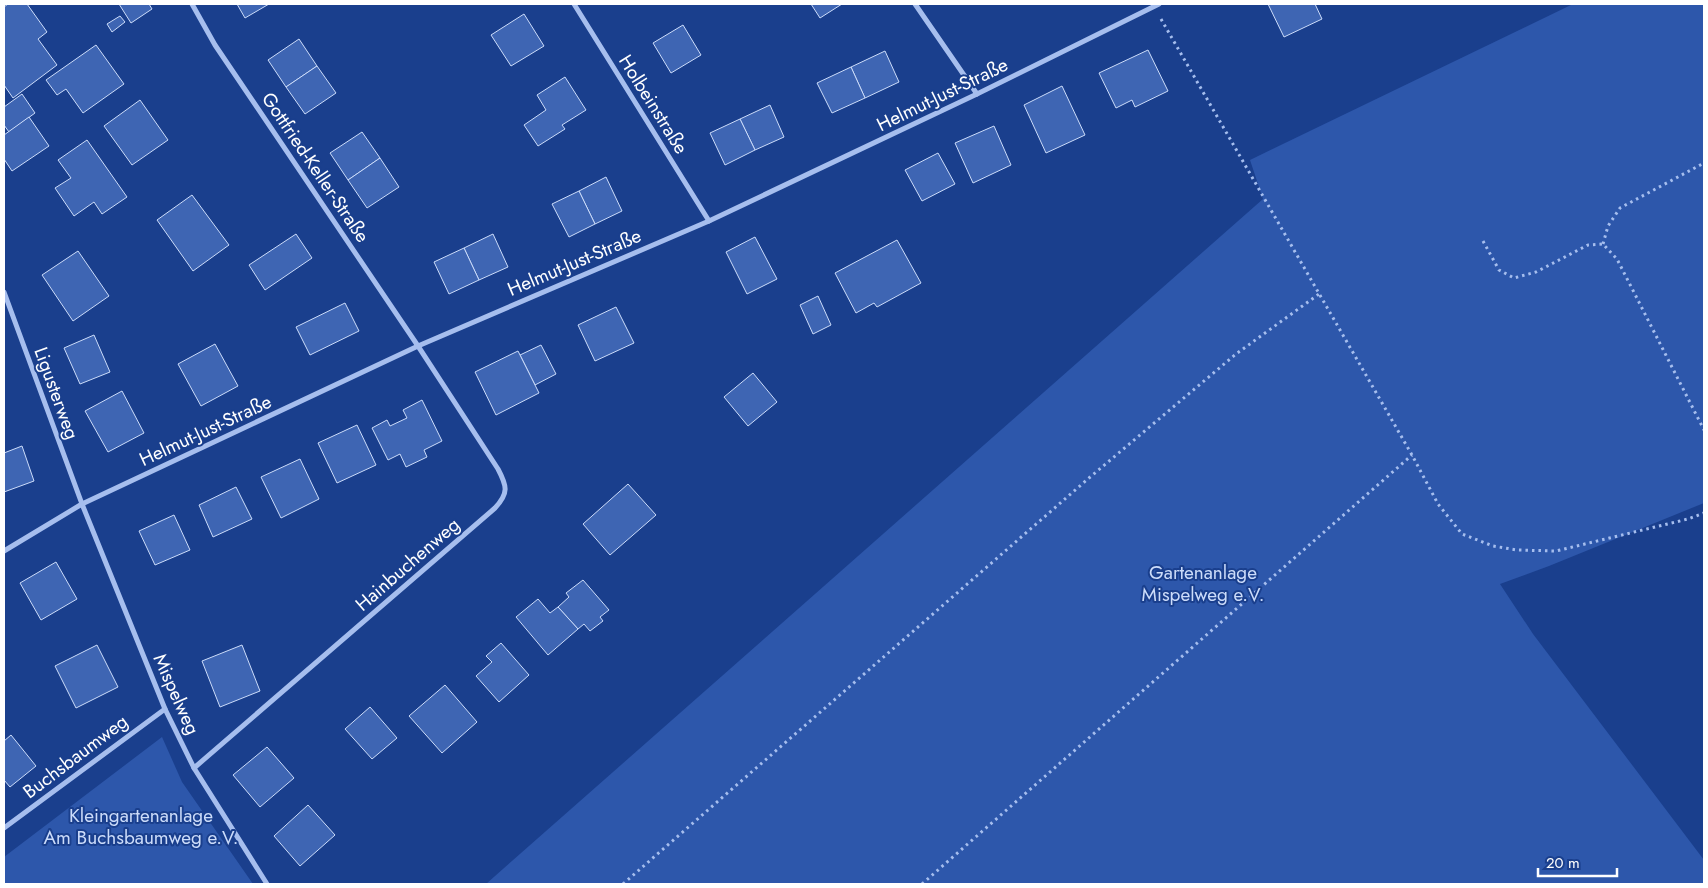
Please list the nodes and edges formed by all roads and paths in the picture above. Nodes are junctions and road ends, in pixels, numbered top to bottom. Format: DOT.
graph roads {
  1 [pos="192,4"];
  2 [pos="574,4"];
  3 [pos="915,4"];
  4 [pos="1156,5"];
  5 [pos="977,94"];
  6 [pos="1704,163"];
  7 [pos="709,221"];
  8 [pos="1483,241"];
  9 [pos="1603,244"];
  10 [pos="4,292"];
  11 [pos="1319,294"];
  12 [pos="418,346"];
  13 [pos="1704,430"];
  14 [pos="1412,455"];
  15 [pos="82,504"];
  16 [pos="1704,513"];
  17 [pos="4,551"];
  18 [pos="165,709"];
  19 [pos="194,768"];
  20 [pos="4,828"];
  21 [pos="267,884"];
  22 [pos="623,884"];
  23 [pos="922,884"];
  1 -- 12 [label="street, Gottfried-Keller-Straße"];
  2 -- 7 [label="street, Holbeinstraße"];
  3 -- 5 [label="street"];
  4 -- 5 [label="street, Helmut-Just-Straße"];
  4 -- 11 [label="path"];
  5 -- 7 [label="street, Helmut-Just-Straße"];
  6 -- 9 [label="path"];
  7 -- 12 [label="street, Helmut-Just-Straße"];
  8 -- 9 [label="path"];
  9 -- 13 [label="path"];
  10 -- 15 [label="street, Ligusterweg"];
  11 -- 14 [label="path"];
  11 -- 22 [label="path"];
  12 -- 15 [label="street, Helmut-Just-Straße"];
  12 -- 19 [label="street, Hainbuchenweg"];
  14 -- 16 [label="path"];
  14 -- 23 [label="path"];
  15 -- 17 [label="street, Helmut-Just-Straße"];
  15 -- 18 [label="street, Mispelweg"];
  18 -- 19 [label="street, Mispelweg"];
  18 -- 20 [label="street, Buchsbaumweg"];
  19 -- 21 [label="street, Mispelweg"];
}
